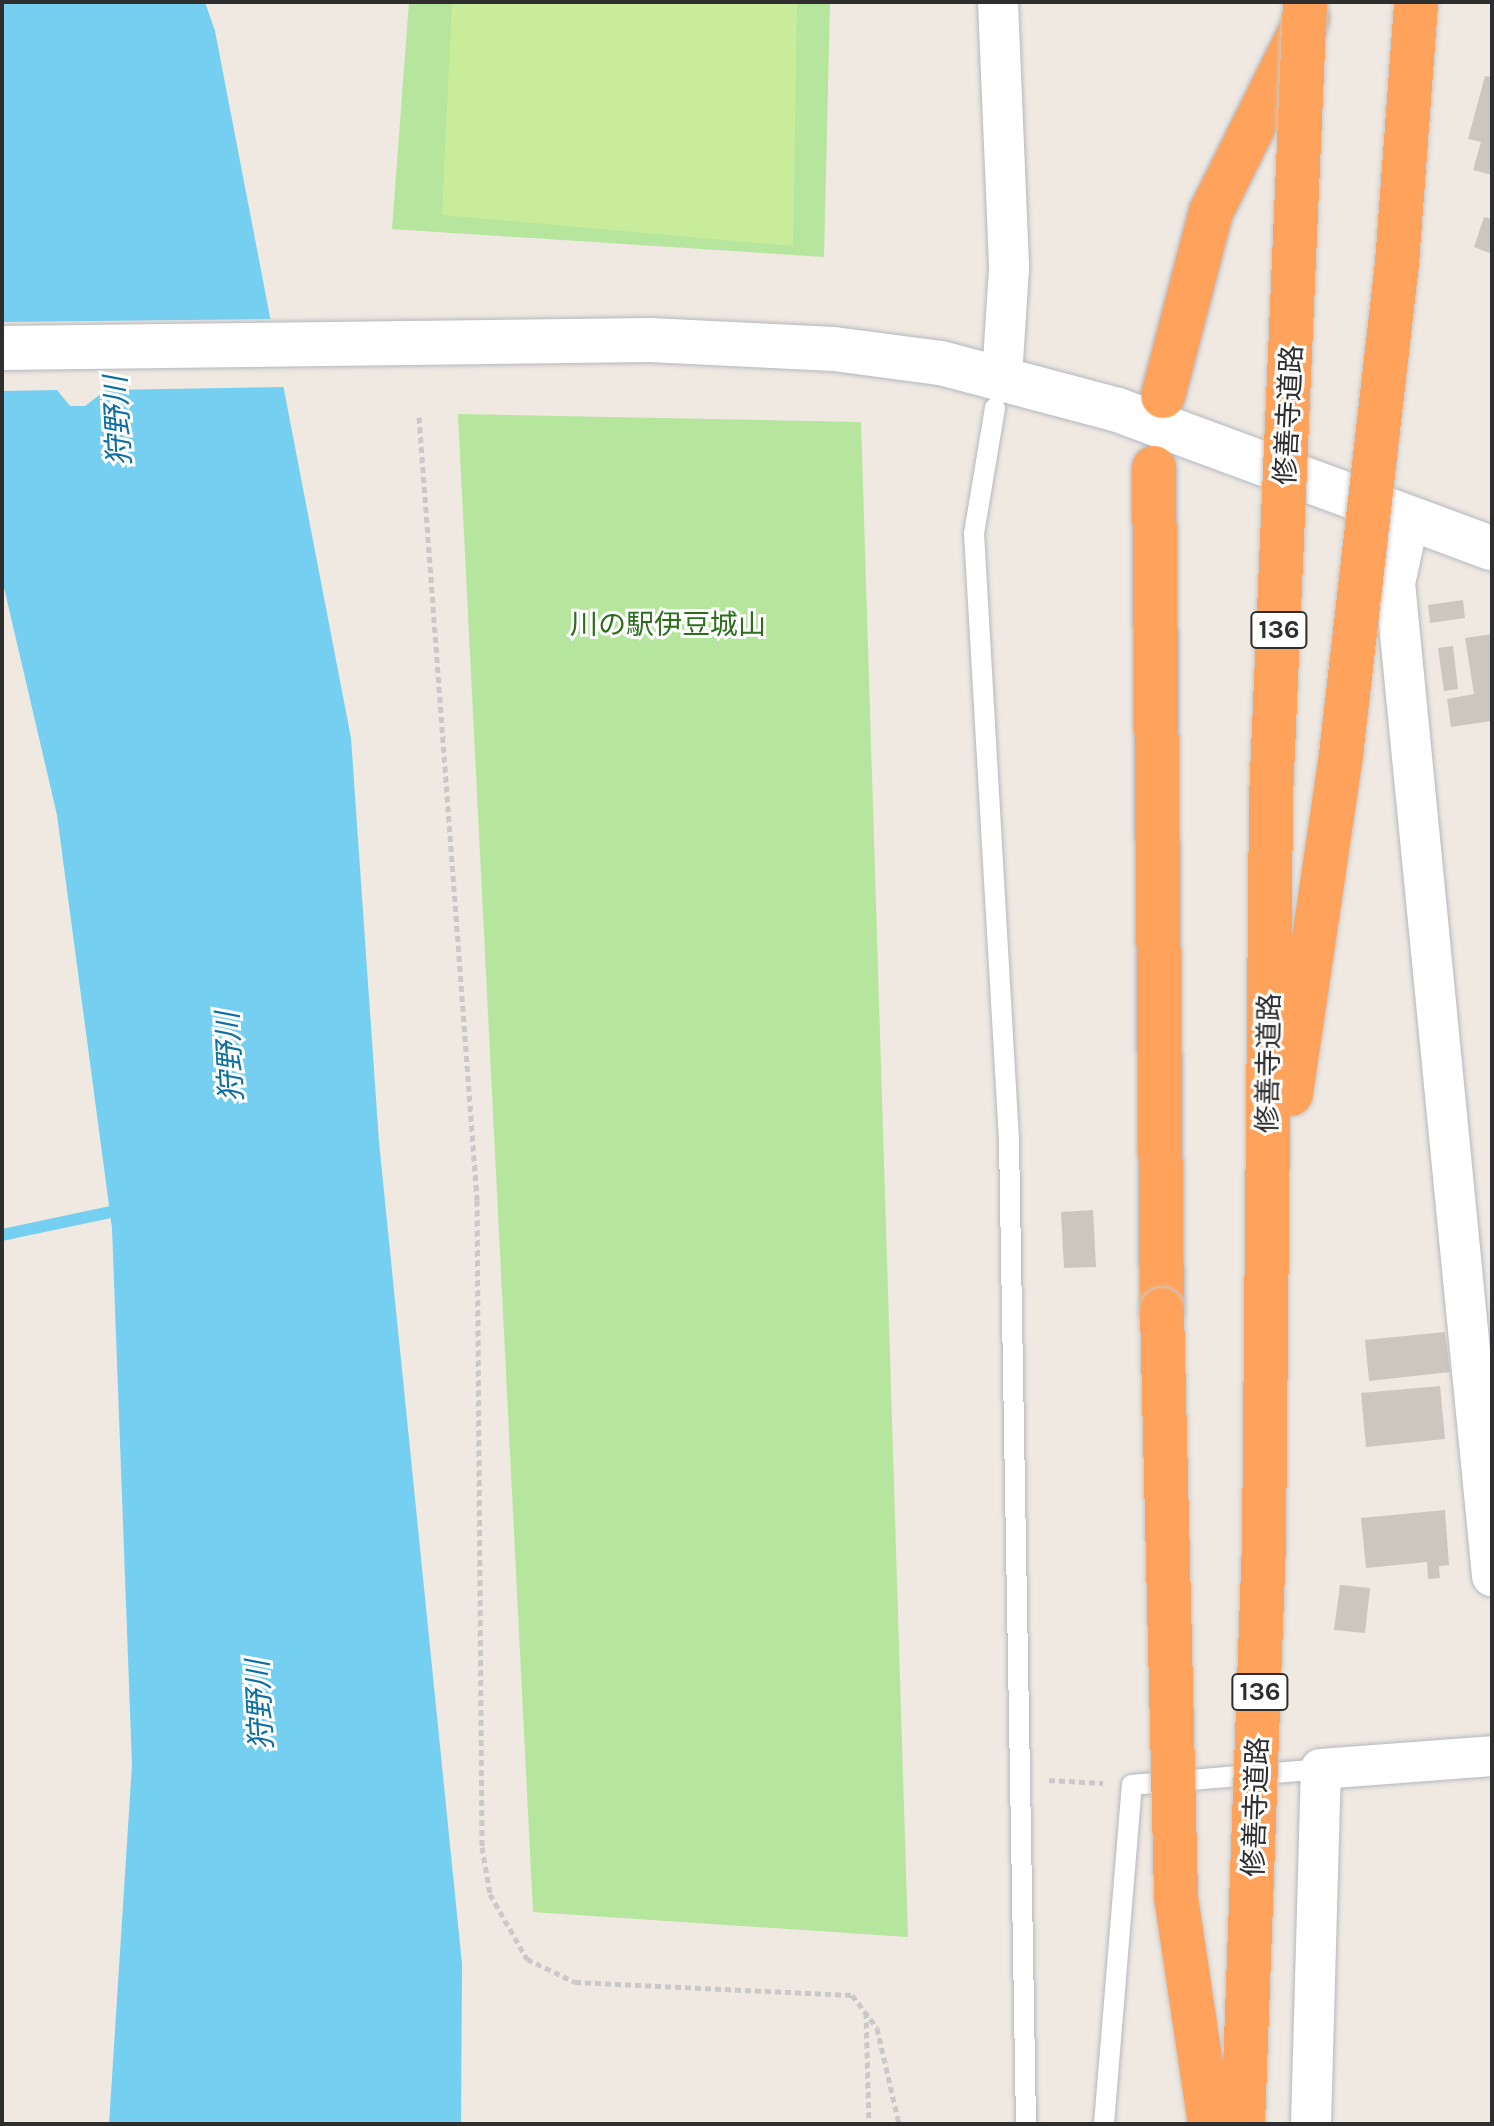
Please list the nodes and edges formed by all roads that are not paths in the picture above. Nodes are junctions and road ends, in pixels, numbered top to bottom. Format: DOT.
graph roads {
  1 [pos="998,2"];
  2 [pos="1305,2"];
  3 [pos="1316,2"];
  4 [pos="1416,2"];
  5 [pos="2,348"];
  6 [pos="999,392"];
  7 [pos="1163,396"];
  8 [pos="1154,468"];
  9 [pos="1409,519"];
  10 [pos="1492,548"];
  11 [pos="1267,1259"];
  12 [pos="1492,1576"];
  13 [pos="1492,1756"];
  14 [pos="1321,1769"];
  15 [pos="1026,2124"];
  16 [pos="1104,2124"];
  17 [pos="1210,2124"];
  18 [pos="1243,2124"];
  19 [pos="1311,2124"];
  1 -- 6 [label="street"];
  2 -- 11 [label="highway, 修善寺道路 / 136, bridge"];
  3 -- 7 [label="highway"];
  4 -- 11 [label="highway, bridge"];
  5 -- 6 [label="street"];
  6 -- 9 [label="street"];
  6 -- 15 [label="lane"];
  8 -- 17 [label="highway, bridge"];
  9 -- 10 [label="street"];
  9 -- 12 [label="street"];
  11 -- 18 [label="highway, 修善寺道路 / 136, bridge"];
  13 -- 14 [label="street"];
  14 -- 16 [label="lane"];
  14 -- 19 [label="street"];
}
